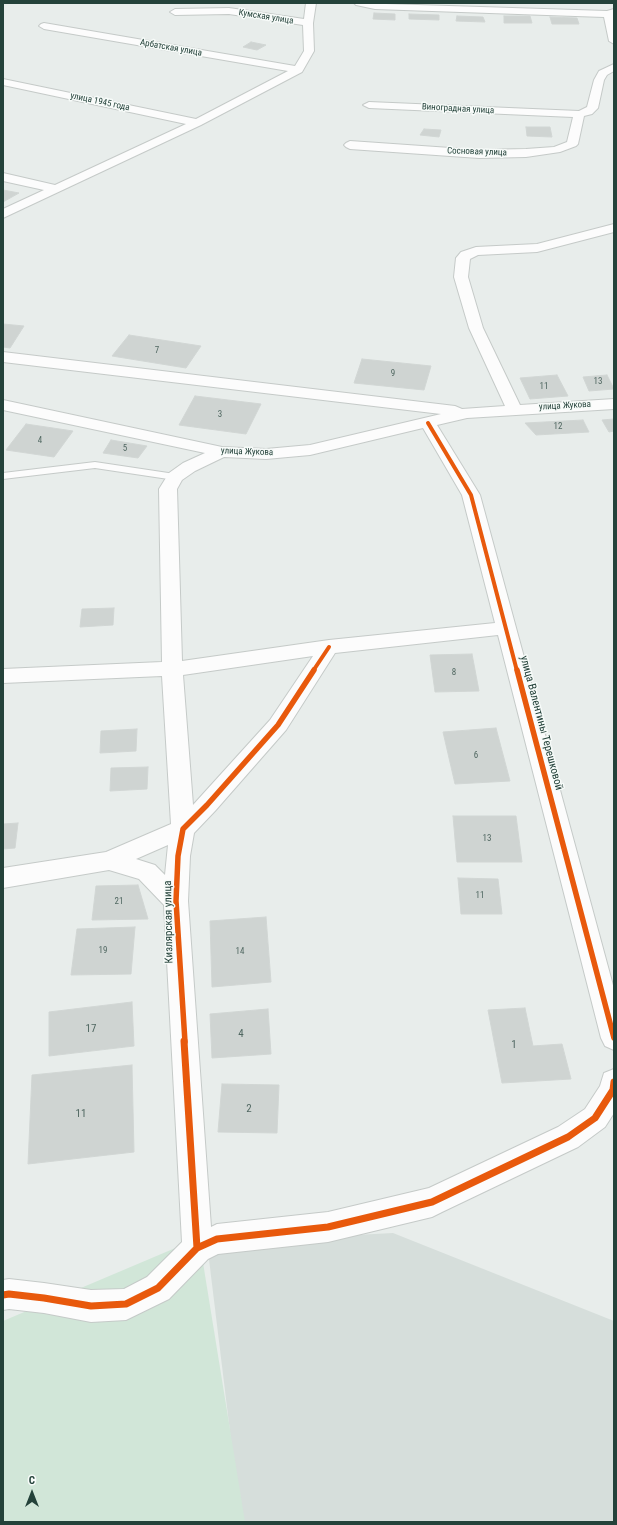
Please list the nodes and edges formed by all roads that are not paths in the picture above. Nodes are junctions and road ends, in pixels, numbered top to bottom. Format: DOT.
graph roads {
  1 [pos="311,3"];
  2 [pos="359,3"];
  3 [pos="176,12"];
  4 [pos="611,13"];
  5 [pos="308,23"];
  6 [pos="44,26"];
  7 [pos="614,42"];
  8 [pos="614,68"];
  9 [pos="298,70"];
  10 [pos="3,82"];
  11 [pos="369,105"];
  12 [pos="579,114"];
  13 [pos="197,122"];
  14 [pos="350,145"];
  15 [pos="3,176"];
  16 [pos="57,189"];
  17 [pos="3,214"];
  18 [pos="614,228"];
  19 [pos="3,357"];
  20 [pos="614,404"];
  21 [pos="3,405"];
  22 [pos="514,409"];
  23 [pos="467,413"];
  24 [pos="428,423"];
  25 [pos="222,452"];
  26 [pos="3,476"];
  27 [pos="176,477"];
  28 [pos="506,628"];
  29 [pos="329,647"];
  30 [pos="172,669"];
  31 [pos="3,676"];
  32 [pos="182,829"];
  33 [pos="109,861"];
  34 [pos="3,878"];
  35 [pos="176,901"];
  36 [pos="614,1038"];
  37 [pos="614,1082"];
  38 [pos="197,1248"];
  39 [pos="3,1295"];
  1 -- 5 [label="street"];
  2 -- 4 [label="street"];
  3 -- 5 [label="street, Кумская улица"];
  4 -- 7 [label="street"];
  5 -- 9 [label="street"];
  6 -- 9 [label="street, Арбатская улица"];
  8 -- 12 [label="street"];
  9 -- 13 [label="street"];
  10 -- 13 [label="street, улица 1945 года"];
  11 -- 12 [label="street, Виноградная улица"];
  12 -- 14 [label="street, Сосновая улица"];
  13 -- 16 [label="street"];
  15 -- 16 [label="street"];
  16 -- 17 [label="street"];
  18 -- 22 [label="street"];
  19 -- 23 [label="street, улица Жукова"];
  20 -- 22 [label="street, улица Жукова"];
  21 -- 25 [label="street, улица Жукова"];
  22 -- 23 [label="street, улица Жукова"];
  23 -- 24 [label="street, улица Жукова"];
  24 -- 25 [label="street, улица Жукова"];
  24 -- 28 [label="street, улица Валентины Терешковой"];
  25 -- 27 [label="street"];
  26 -- 27 [label="lane"];
  27 -- 30 [label="street, Кизлярская улица"];
  28 -- 29 [label="street"];
  28 -- 36 [label="street, улица Валентины Терешковой"];
  29 -- 30 [label="street"];
  29 -- 32 [label="street"];
  30 -- 31 [label="street"];
  30 -- 32 [label="street, Кизлярская улица"];
  32 -- 33 [label="street"];
  32 -- 35 [label="street, Кизлярская улица"];
  33 -- 34 [label="street"];
  33 -- 35 [label="street"];
  35 -- 38 [label="street, Кизлярская улица"];
  37 -- 38 [label="street"];
  38 -- 39 [label="street"];
}
